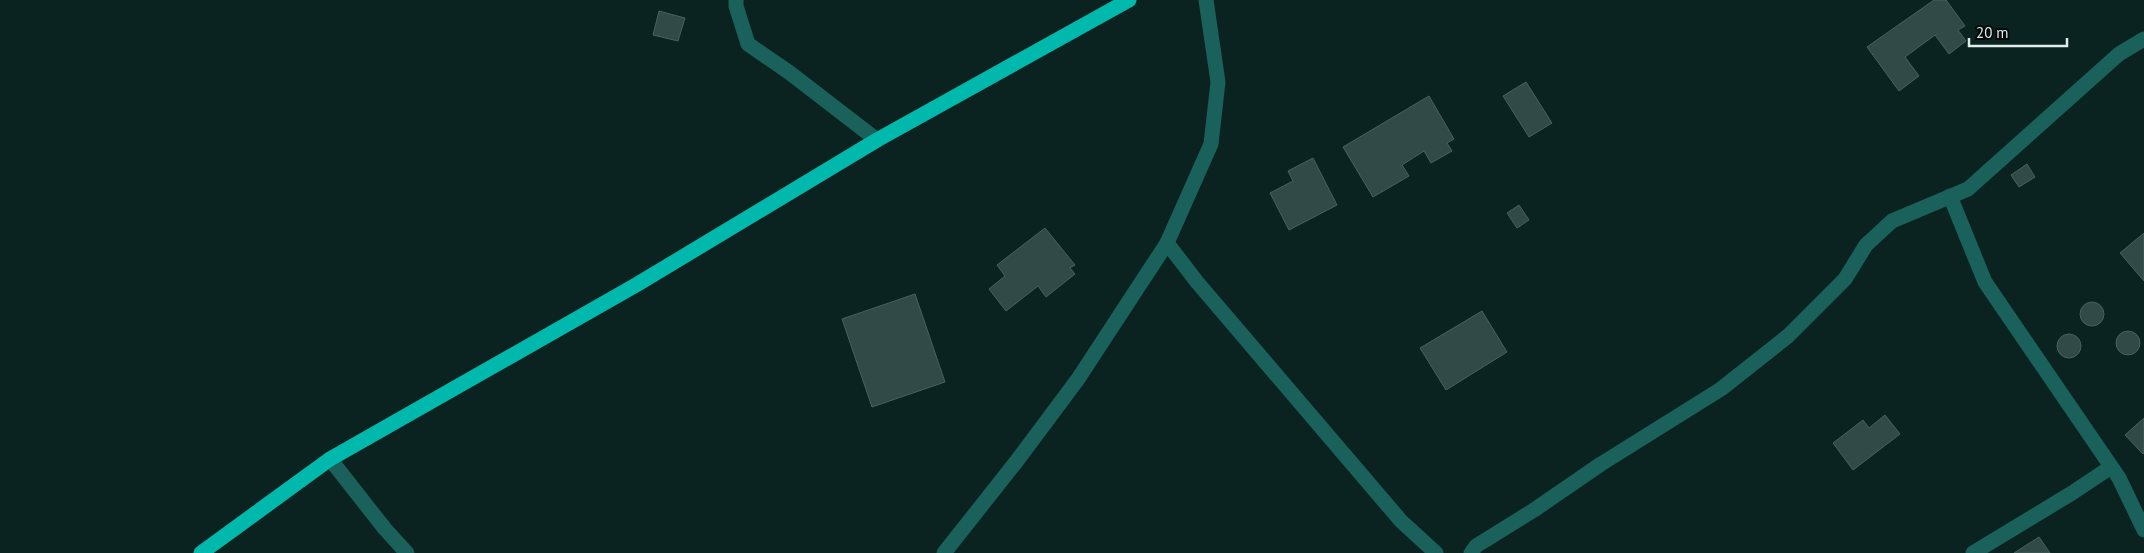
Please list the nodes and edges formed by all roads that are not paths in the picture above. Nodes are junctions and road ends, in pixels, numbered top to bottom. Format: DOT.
graph roads {
  1 [pos="736,0"];
  2 [pos="1129,0"];
  3 [pos="1206,0"];
  4 [pos="2144,39"];
  5 [pos="877,140"];
  6 [pos="1950,196"];
  7 [pos="1167,243"];
  8 [pos="330,459"];
  9 [pos="2111,467"];
  10 [pos="2144,530"];
  11 [pos="201,553"];
  12 [pos="406,553"];
  13 [pos="944,553"];
  14 [pos="1436,553"];
  15 [pos="1471,553"];
  16 [pos="1973,553"];
  1 -- 5 [label="street"];
  2 -- 5 [label="highway"];
  3 -- 7 [label="street"];
  4 -- 6 [label="street"];
  5 -- 8 [label="highway"];
  6 -- 9 [label="street"];
  6 -- 15 [label="street"];
  7 -- 13 [label="street"];
  7 -- 14 [label="street"];
  8 -- 11 [label="highway"];
  8 -- 12 [label="street"];
  9 -- 10 [label="street"];
  9 -- 16 [label="street"];
}
